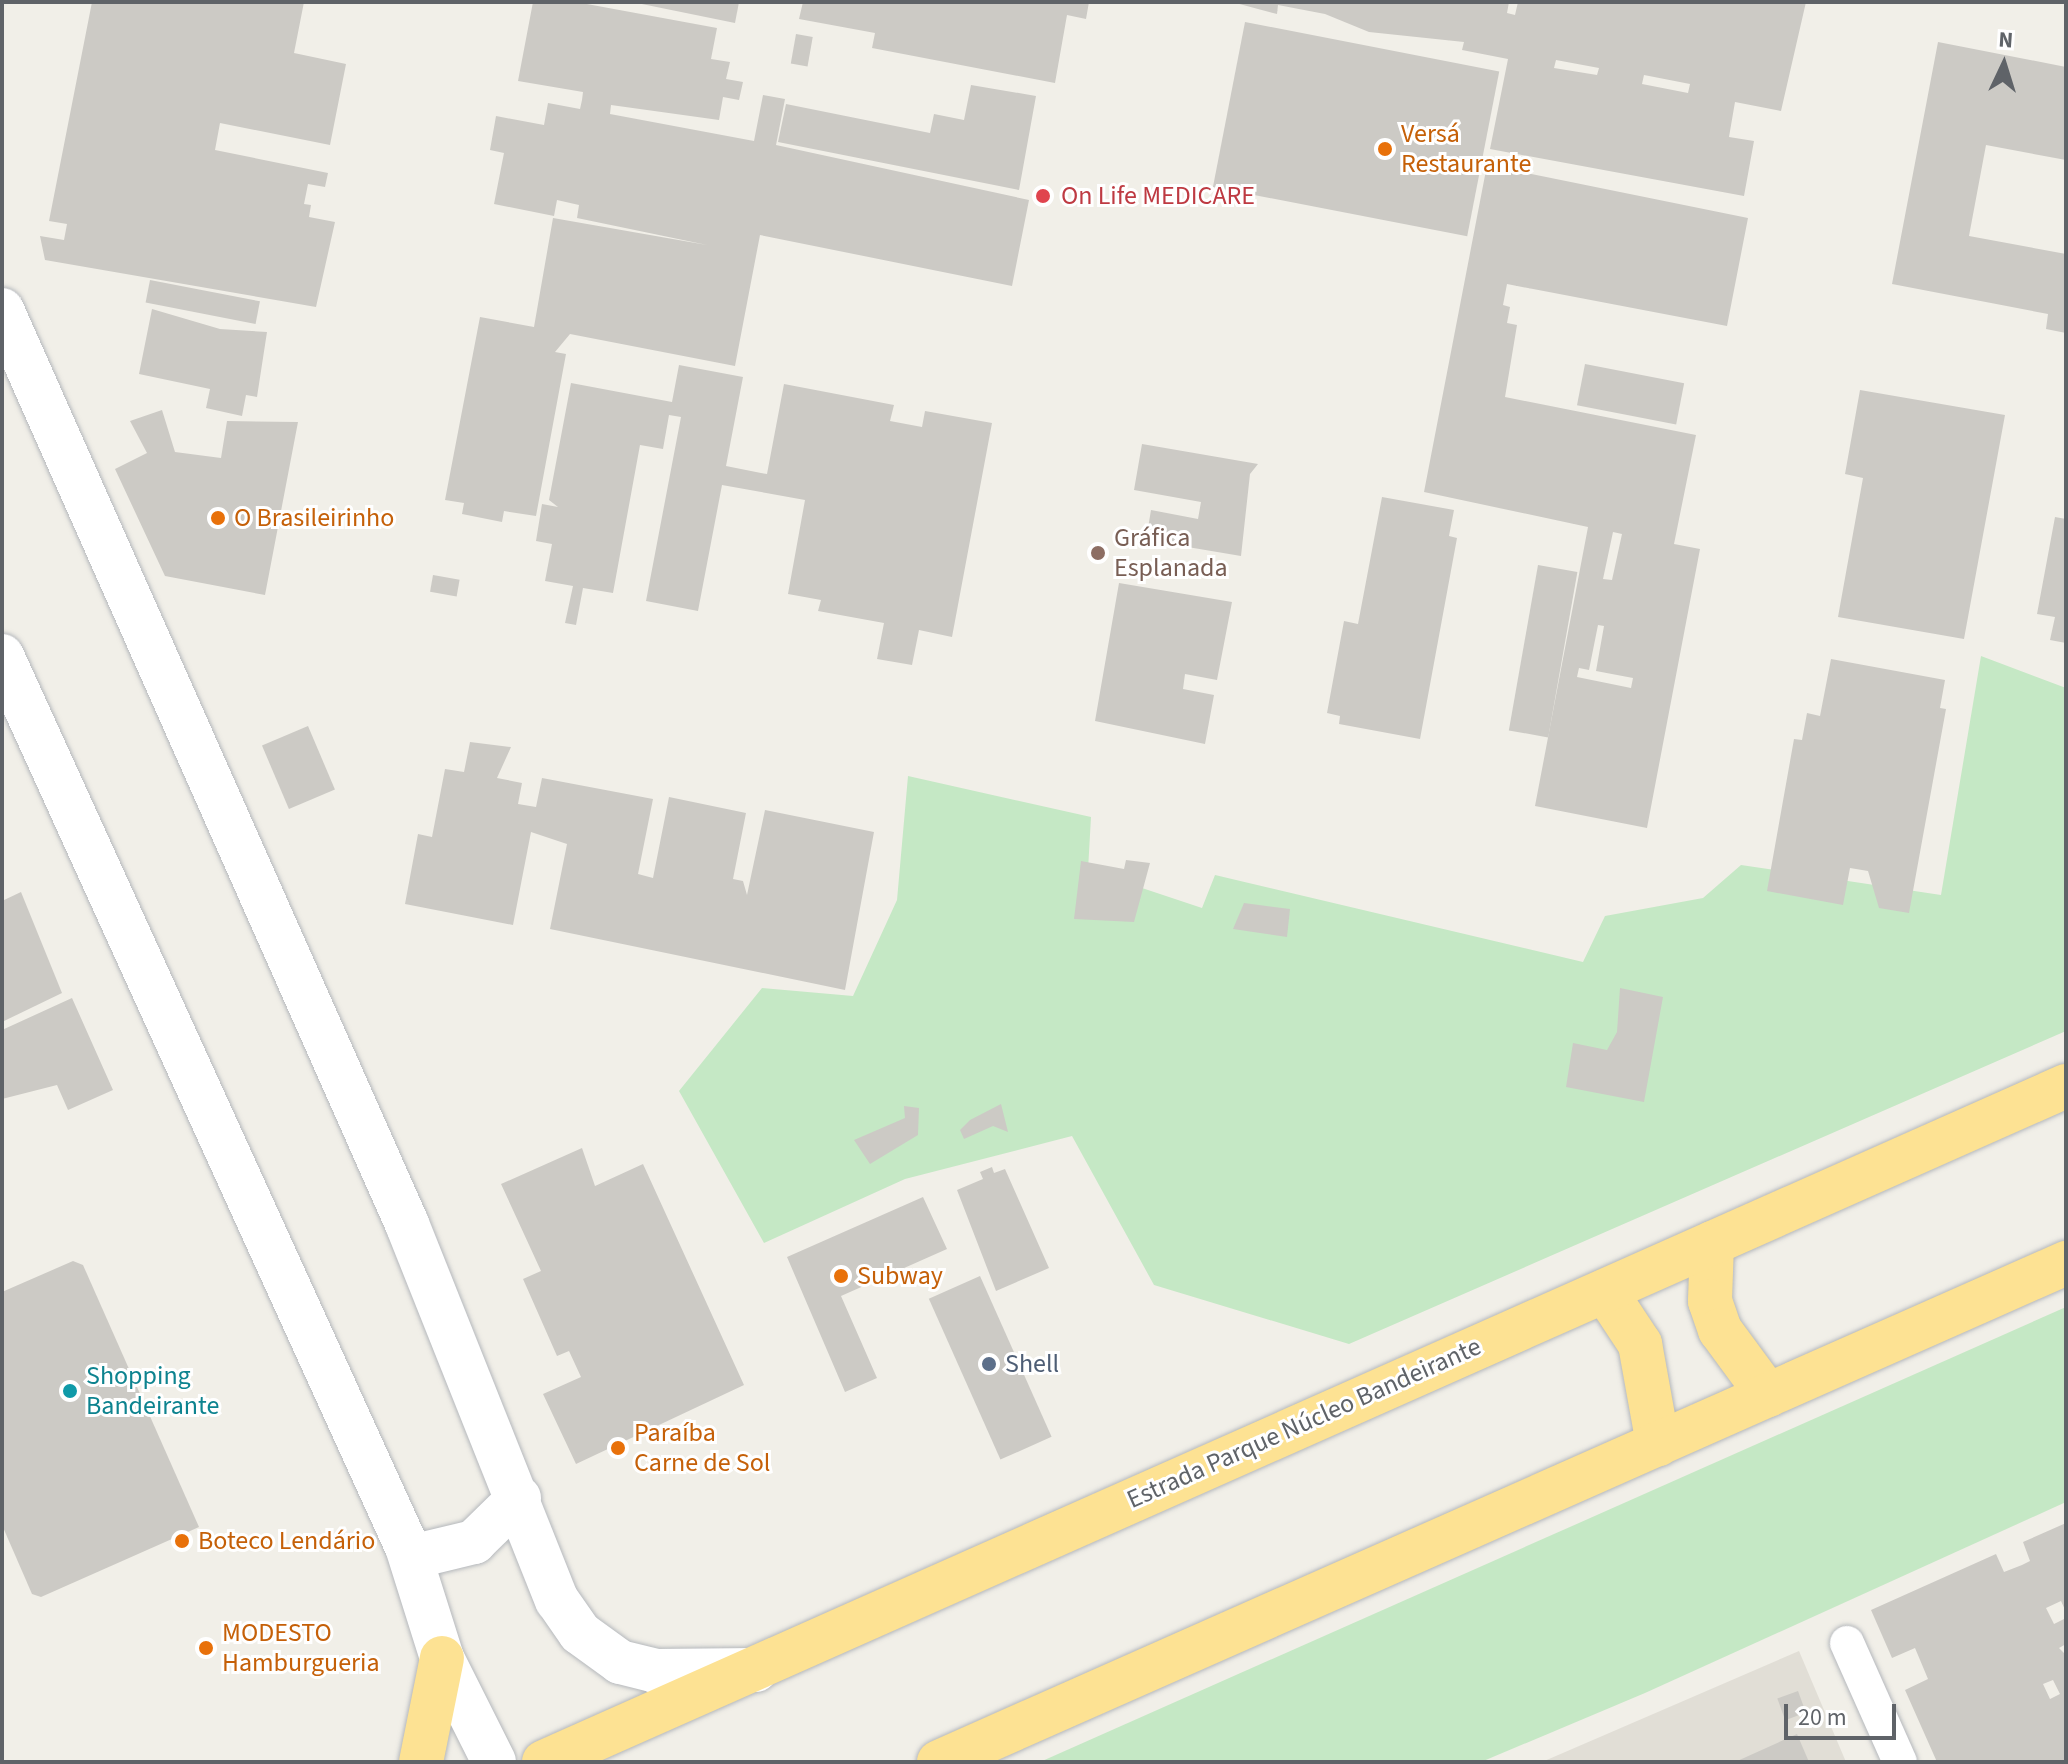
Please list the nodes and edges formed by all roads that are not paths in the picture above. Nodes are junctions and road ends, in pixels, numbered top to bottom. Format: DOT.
graph roads {
  1 [pos="2,310"];
  2 [pos="2,656"];
  3 [pos="2066,1086"];
  4 [pos="1712,1243"];
  5 [pos="2066,1263"];
  6 [pos="1605,1291"];
  7 [pos="1768,1395"];
  8 [pos="1658,1444"];
  9 [pos="519,1498"];
  10 [pos="407,1547"];
  11 [pos="1847,1643"];
  12 [pos="442,1658"];
  13 [pos="763,1669"];
  14 [pos="421,1762"];
  15 [pos="494,1762"];
  16 [pos="544,1762"];
  17 [pos="939,1762"];
  18 [pos="1900,1762"];
  1 -- 9 [label="main road"];
  2 -- 10 [label="main road"];
  3 -- 4 [label="highway, Estrada Parque Núcleo Bandeirante"];
  4 -- 6 [label="highway, Estrada Parque Núcleo Bandeirante"];
  4 -- 7 [label="highway"];
  5 -- 7 [label="highway"];
  6 -- 8 [label="highway"];
  6 -- 13 [label="highway, Estrada Parque Núcleo Bandeirante"];
  7 -- 8 [label="highway"];
  8 -- 17 [label="highway"];
  9 -- 10 [label="main road"];
  9 -- 13 [label="main road"];
  10 -- 12 [label="main road"];
  11 -- 18 [label="street"];
  12 -- 14 [label="highway"];
  12 -- 15 [label="main road"];
  13 -- 16 [label="highway, Estrada Parque Núcleo Bandeirante"];
}
